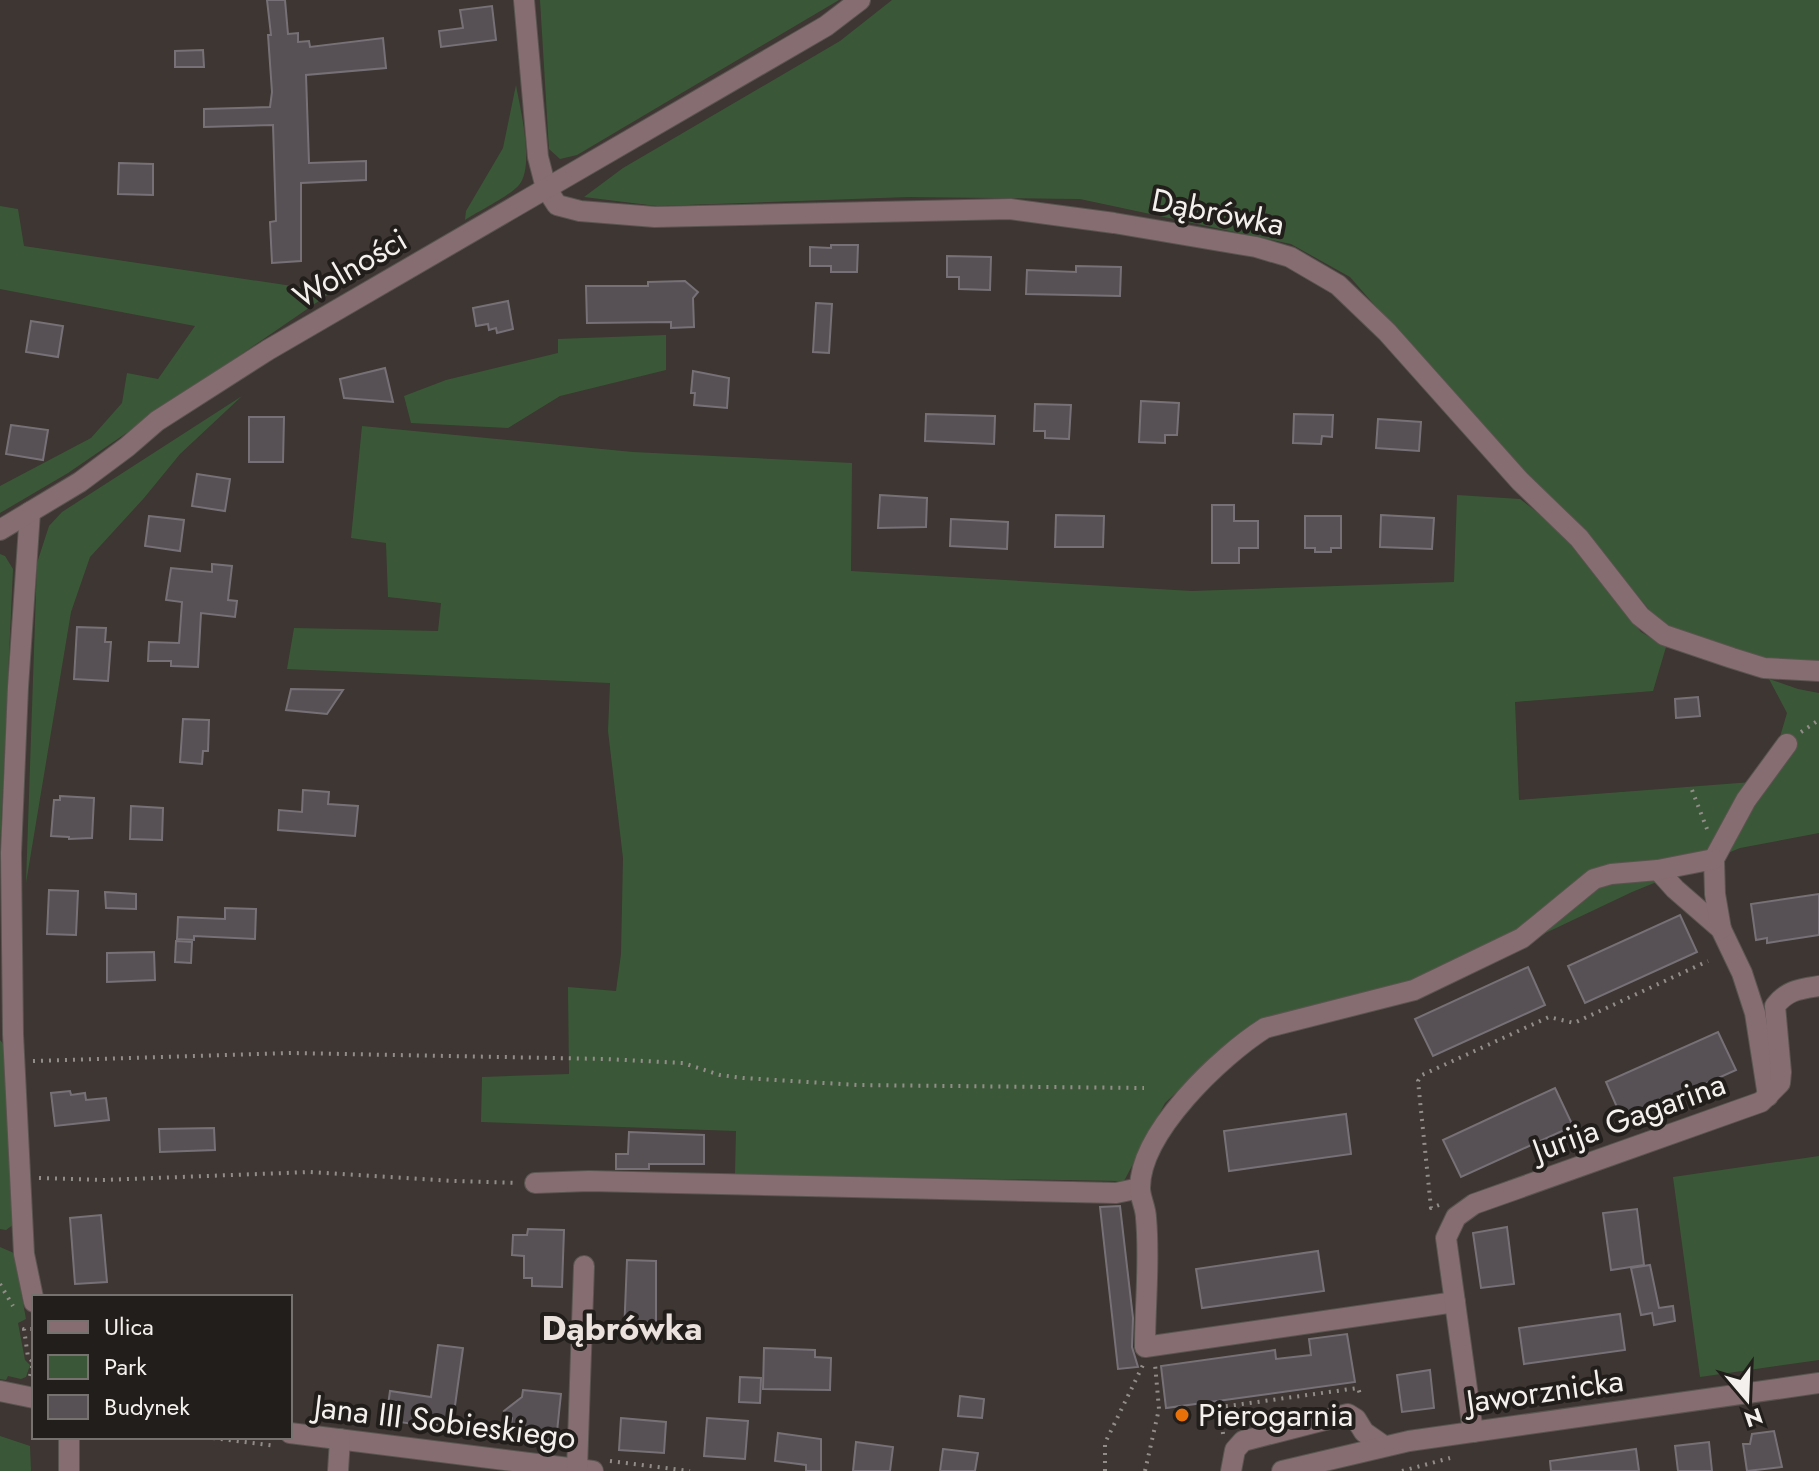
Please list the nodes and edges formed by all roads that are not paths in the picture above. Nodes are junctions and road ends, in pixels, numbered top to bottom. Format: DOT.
graph roads {
  1 [pos="524,0"];
  2 [pos="860,0"];
  3 [pos="546,188"];
  4 [pos="30,512"];
  5 [pos="0,530"];
  6 [pos="1819,671"];
  7 [pos="1787,744"];
  8 [pos="1714,859"];
  9 [pos="1658,870"];
  10 [pos="1721,929"];
  11 [pos="1819,986"];
  12 [pos="1768,1096"];
  13 [pos="535,1183"];
  14 [pos="1140,1188"];
  15 [pos="584,1266"];
  16 [pos="33,1295"];
  17 [pos="1455,1302"];
  18 [pos="1819,1383"];
  19 [pos="0,1391"];
  20 [pos="32,1398"];
  21 [pos="1473,1432"];
  22 [pos="292,1433"];
  23 [pos="69,1439"];
  24 [pos="340,1439"];
  25 [pos="1384,1446"];
  26 [pos="585,1470"];
  27 [pos="69,1471"];
  28 [pos="338,1471"];
  29 [pos="1231,1471"];
  30 [pos="1282,1471"];
  1 -- 3 [label="street"];
  2 -- 3 [label="street, Wolności"];
  3 -- 4 [label="street, Wolności"];
  3 -- 6 [label="street, Dąbrówka"];
  4 -- 5 [label="street, Wolności"];
  4 -- 16 [label="street"];
  7 -- 8 [label="street"];
  8 -- 9 [label="street"];
  8 -- 10 [label="street"];
  9 -- 10 [label="street"];
  9 -- 14 [label="street"];
  10 -- 12 [label="street"];
  11 -- 12 [label="street, Jurija Gagarina"];
  12 -- 17 [label="street, Jurija Gagarina"];
  13 -- 14 [label="street"];
  14 -- 17 [label="street"];
  15 -- 26 [label="street"];
  17 -- 21 [label="street, Jurija Gagarina"];
  18 -- 21 [label="street, Jaworznicka"];
  19 -- 20 [label="street"];
  21 -- 25 [label="street, Jaworznicka"];
  22 -- 24 [label="street, Jana III Sobieskiego"];
  23 -- 27 [label="street"];
  24 -- 26 [label="street, Jana III Sobieskiego"];
  24 -- 28 [label="street"];
  25 -- 29 [label="street"];
  25 -- 30 [label="street, Jaworznicka"];
}
